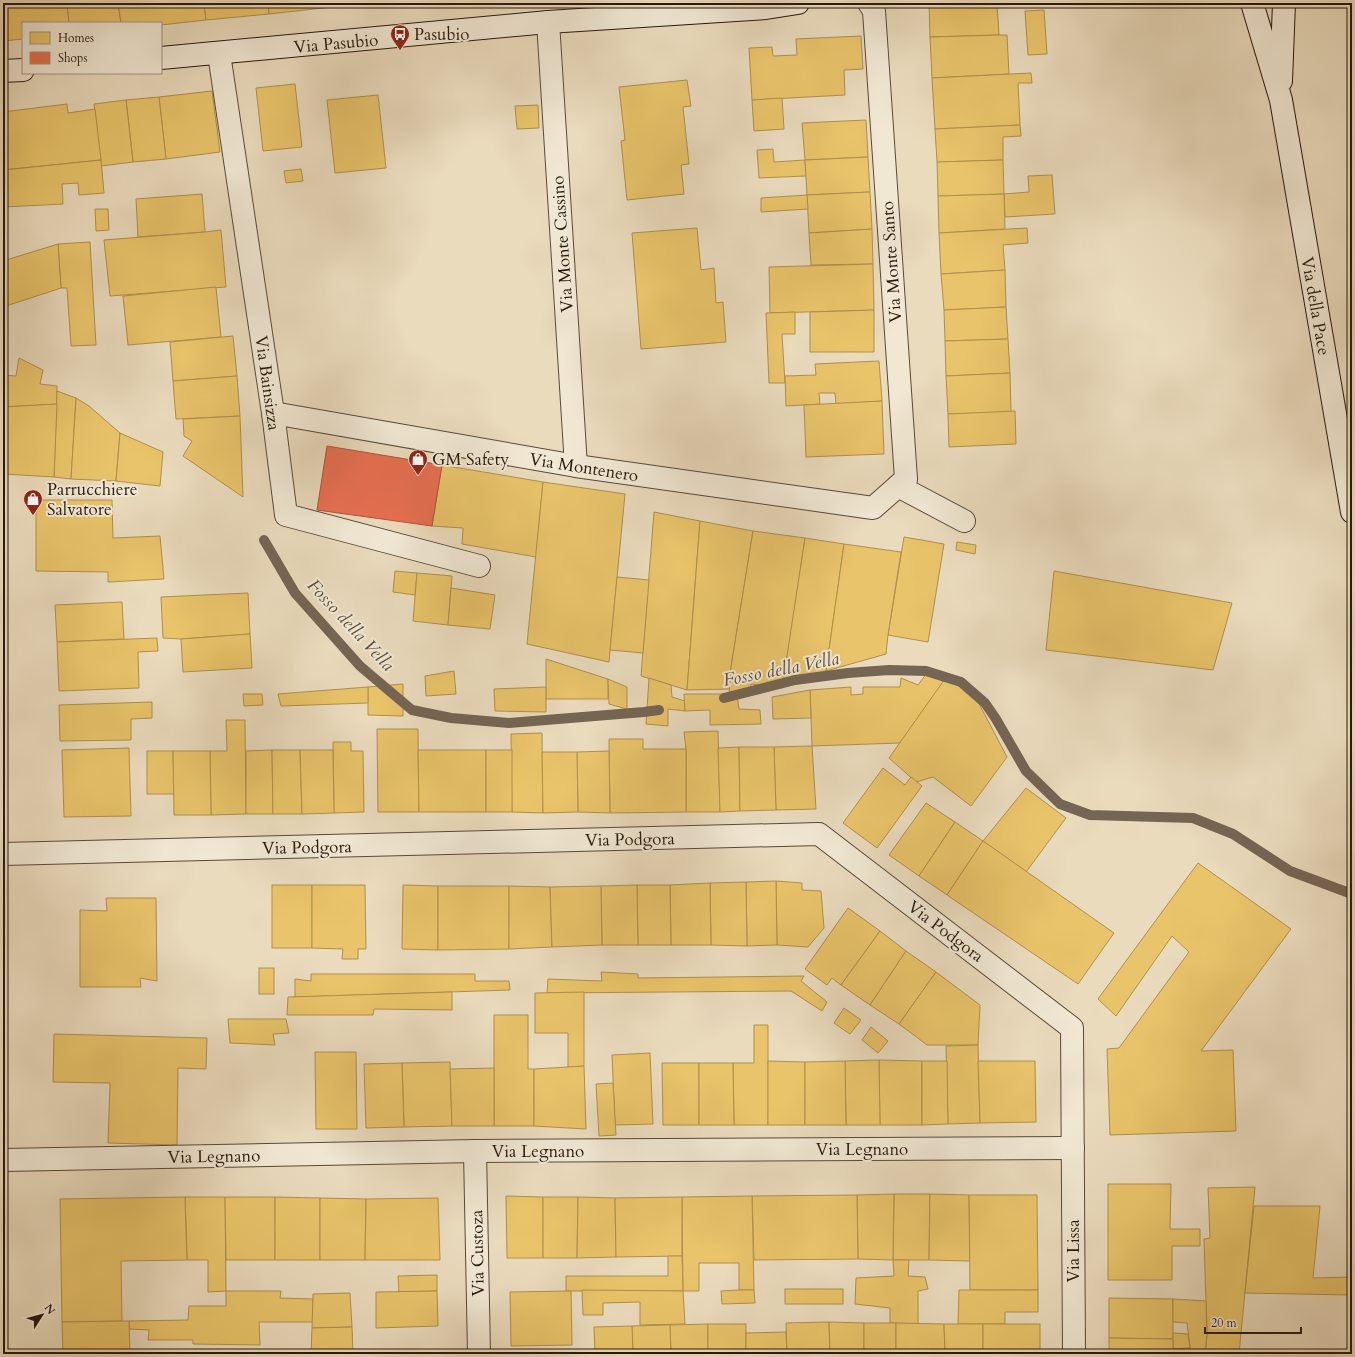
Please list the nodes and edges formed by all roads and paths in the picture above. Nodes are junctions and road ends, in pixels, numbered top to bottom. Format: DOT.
graph roads {
  1 [pos="798,3"];
  2 [pos="869,3"];
  3 [pos="1252,3"];
  4 [pos="1284,3"];
  5 [pos="548,22"];
  6 [pos="219,54"];
  7 [pos="162,58"];
  8 [pos="22,70"];
  9 [pos="3,71"];
  10 [pos="1281,100"];
  11 [pos="273,413"];
  12 [pos="576,466"];
  13 [pos="898,486"];
  14 [pos="874,508"];
  15 [pos="1352,512"];
  16 [pos="964,521"];
  17 [pos="479,566"];
  18 [pos="3,854"];
  19 [pos="1073,1148"];
  20 [pos="475,1151"];
  21 [pos="3,1160"];
  22 [pos="479,1354"];
  23 [pos="1074,1354"];
  1 -- 5 [label="street, Via Pasubio"];
  2 -- 13 [label="street, Via Monte Santo"];
  3 -- 10 [label="street"];
  4 -- 10 [label="street"];
  5 -- 6 [label="street, Via Pasubio"];
  5 -- 12 [label="street, Via Monte Cassino"];
  6 -- 7 [label="street, Via Pasubio"];
  6 -- 11 [label="street, Via Bainsizza"];
  8 -- 9 [label="street"];
  10 -- 15 [label="street, Via della Pace"];
  11 -- 12 [label="street, Via Montenero"];
  11 -- 17 [label="street, Via Bainsizza"];
  12 -- 14 [label="street, Via Montenero"];
  13 -- 14 [label="street, Via Monte Santo"];
  13 -- 16 [label="street"];
  18 -- 19 [label="street, Via Podgora"];
  19 -- 20 [label="street, Via Legnano"];
  19 -- 23 [label="street, Via Lissa"];
  20 -- 21 [label="street, Via Legnano"];
  20 -- 22 [label="street, Via Custoza"];
}
